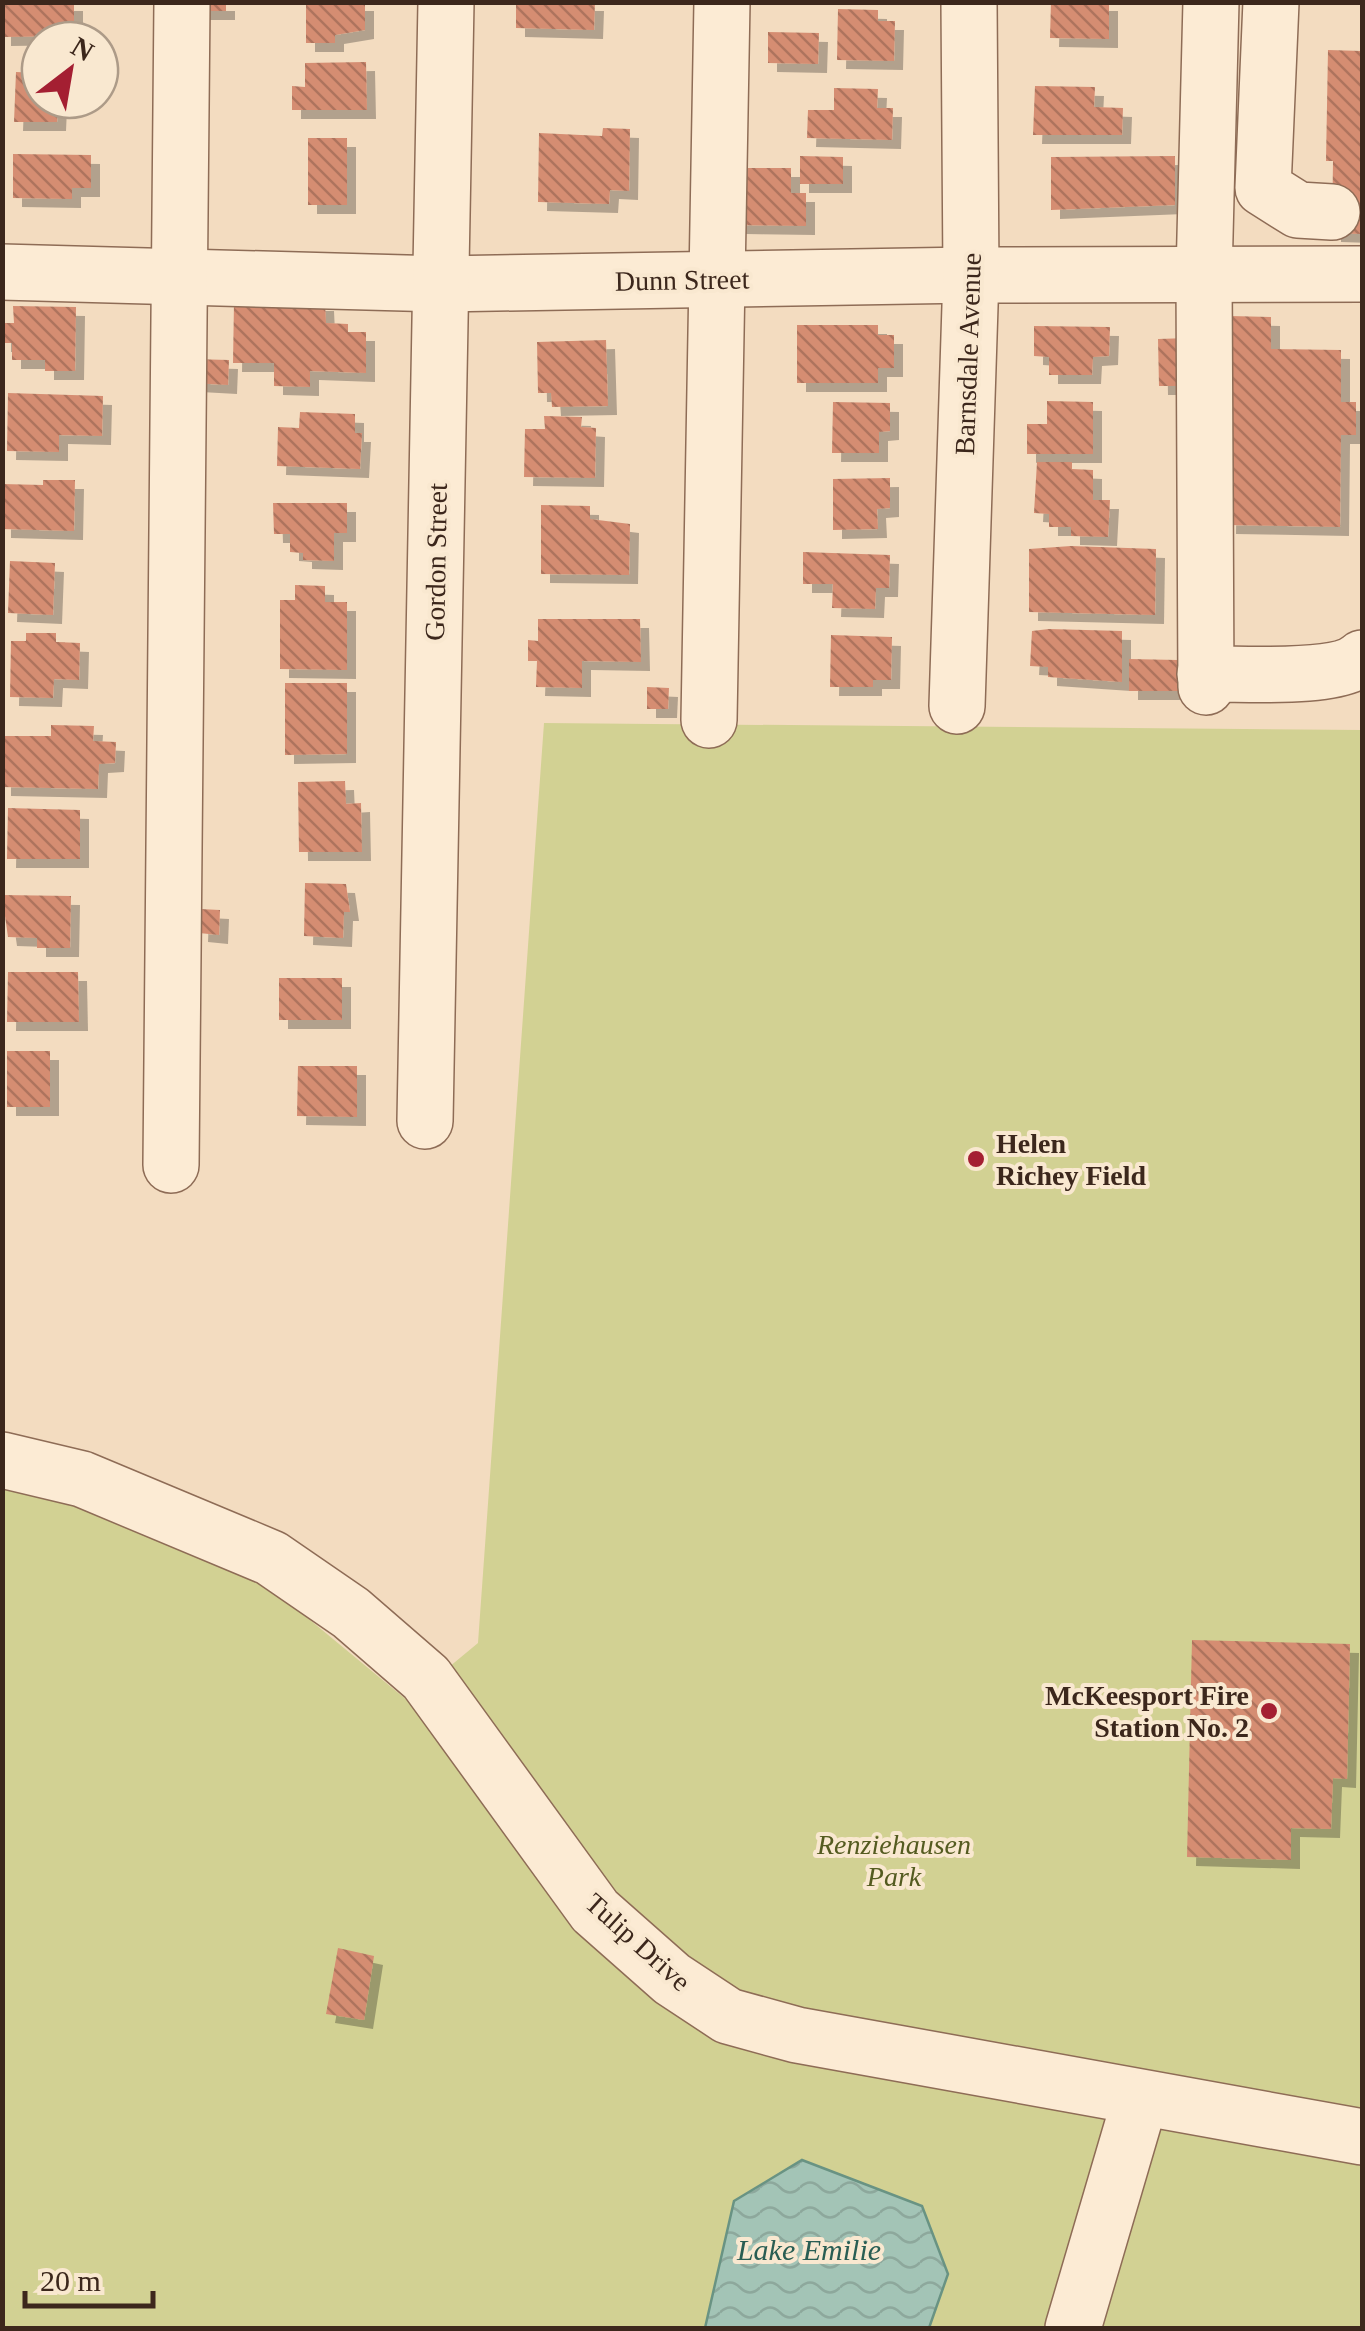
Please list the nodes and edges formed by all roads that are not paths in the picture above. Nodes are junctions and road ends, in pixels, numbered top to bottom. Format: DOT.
graph roads {
  1 [pos="182,2"];
  2 [pos="446,2"];
  3 [pos="722,2"];
  4 [pos="970,2"];
  5 [pos="1210,2"];
  6 [pos="1271,2"];
  7 [pos="1332,212"];
  8 [pos="2,272"];
  9 [pos="1362,274"];
  10 [pos="971,275"];
  11 [pos="1204,275"];
  12 [pos="180,277"];
  13 [pos="720,279"];
  14 [pos="442,284"];
  15 [pos="1359,664"];
  16 [pos="957,706"];
  17 [pos="709,720"];
  18 [pos="426,1121"];
  19 [pos="171,1165"];
  20 [pos="2,1460"];
  21 [pos="1140,2100"];
  22 [pos="1362,2137"];
  23 [pos="1073,2328"];
  1 -- 12 [label="street"];
  2 -- 14 [label="street, Gordon Street"];
  3 -- 13 [label="street"];
  4 -- 10 [label="street, Barnsdale Avenue"];
  5 -- 11 [label="street"];
  6 -- 7 [label="street"];
  8 -- 12 [label="street, Dunn Street"];
  9 -- 11 [label="street, Dunn Street"];
  10 -- 11 [label="street, Dunn Street"];
  10 -- 13 [label="street, Dunn Street"];
  10 -- 16 [label="street, Barnsdale Avenue"];
  11 -- 15 [label="street"];
  12 -- 14 [label="street, Dunn Street"];
  12 -- 19 [label="street"];
  13 -- 14 [label="street, Dunn Street"];
  13 -- 17 [label="street"];
  14 -- 18 [label="street, Gordon Street"];
  20 -- 21 [label="street, Tulip Drive"];
  21 -- 22 [label="street, Tulip Drive"];
  21 -- 23 [label="street"];
}
